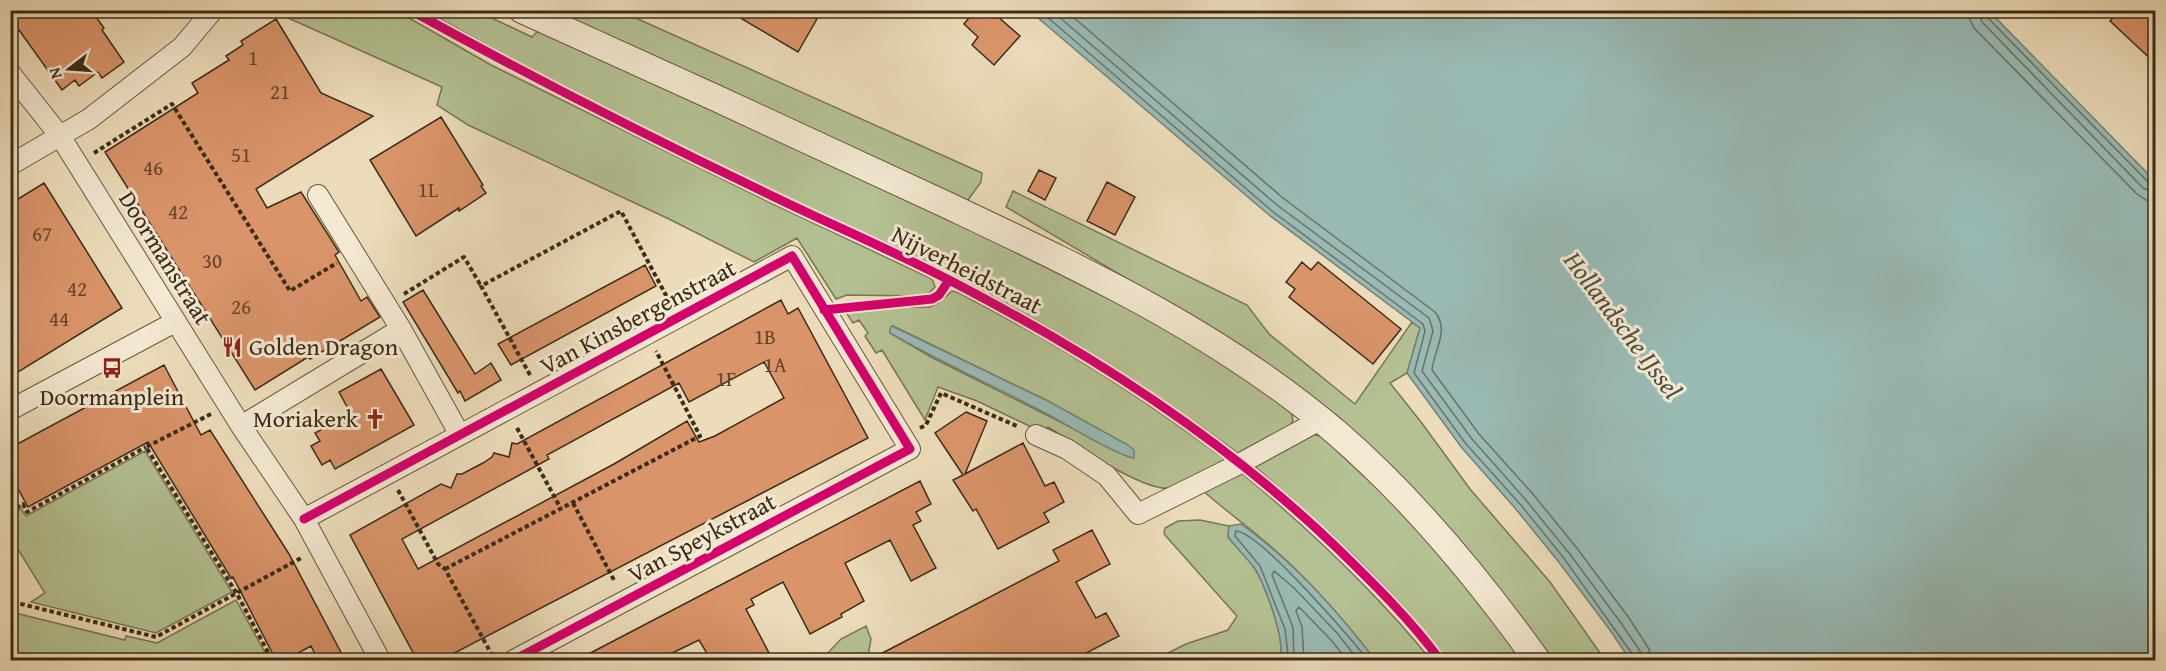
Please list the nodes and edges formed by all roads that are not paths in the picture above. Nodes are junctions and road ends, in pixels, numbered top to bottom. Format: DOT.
graph roads {
  1 [pos="213,10"];
  2 [pos="522,10"];
  3 [pos="10,73"];
  4 [pos="60,136"];
  5 [pos="10,165"];
  6 [pos="318,195"];
  7 [pos="175,322"];
  8 [pos="401,329"];
  9 [pos="10,411"];
  10 [pos="1320,420"];
  11 [pos="241,426"];
  12 [pos="460,435"];
  13 [pos="1036,435"];
  14 [pos="906,444"];
  15 [pos="304,519"];
  16 [pos="380,660"];
  17 [pos="514,660"];
  18 [pos="1537,660"];
  1 -- 4 [label="street"];
  2 -- 10 [label="street, Nijverheidstraat"];
  3 -- 4 [label="street, Doormanstraat"];
  4 -- 5 [label="street"];
  4 -- 7 [label="street, Doormanstraat"];
  6 -- 8 [label="street"];
  7 -- 9 [label="street"];
  7 -- 11 [label="street, Doormanstraat"];
  8 -- 11 [label="street"];
  8 -- 12 [label="street"];
  10 -- 13 [label="street"];
  10 -- 18 [label="street, Nijverheidstraat"];
  11 -- 15 [label="street, Doormanstraat"];
  12 -- 14 [label="street, Van Kinsbergenstraat"];
  12 -- 15 [label="street, Van Kinsbergenstraat"];
  14 -- 17 [label="street, Van Speykstraat"];
  15 -- 16 [label="street, Doormanstraat"];
}
